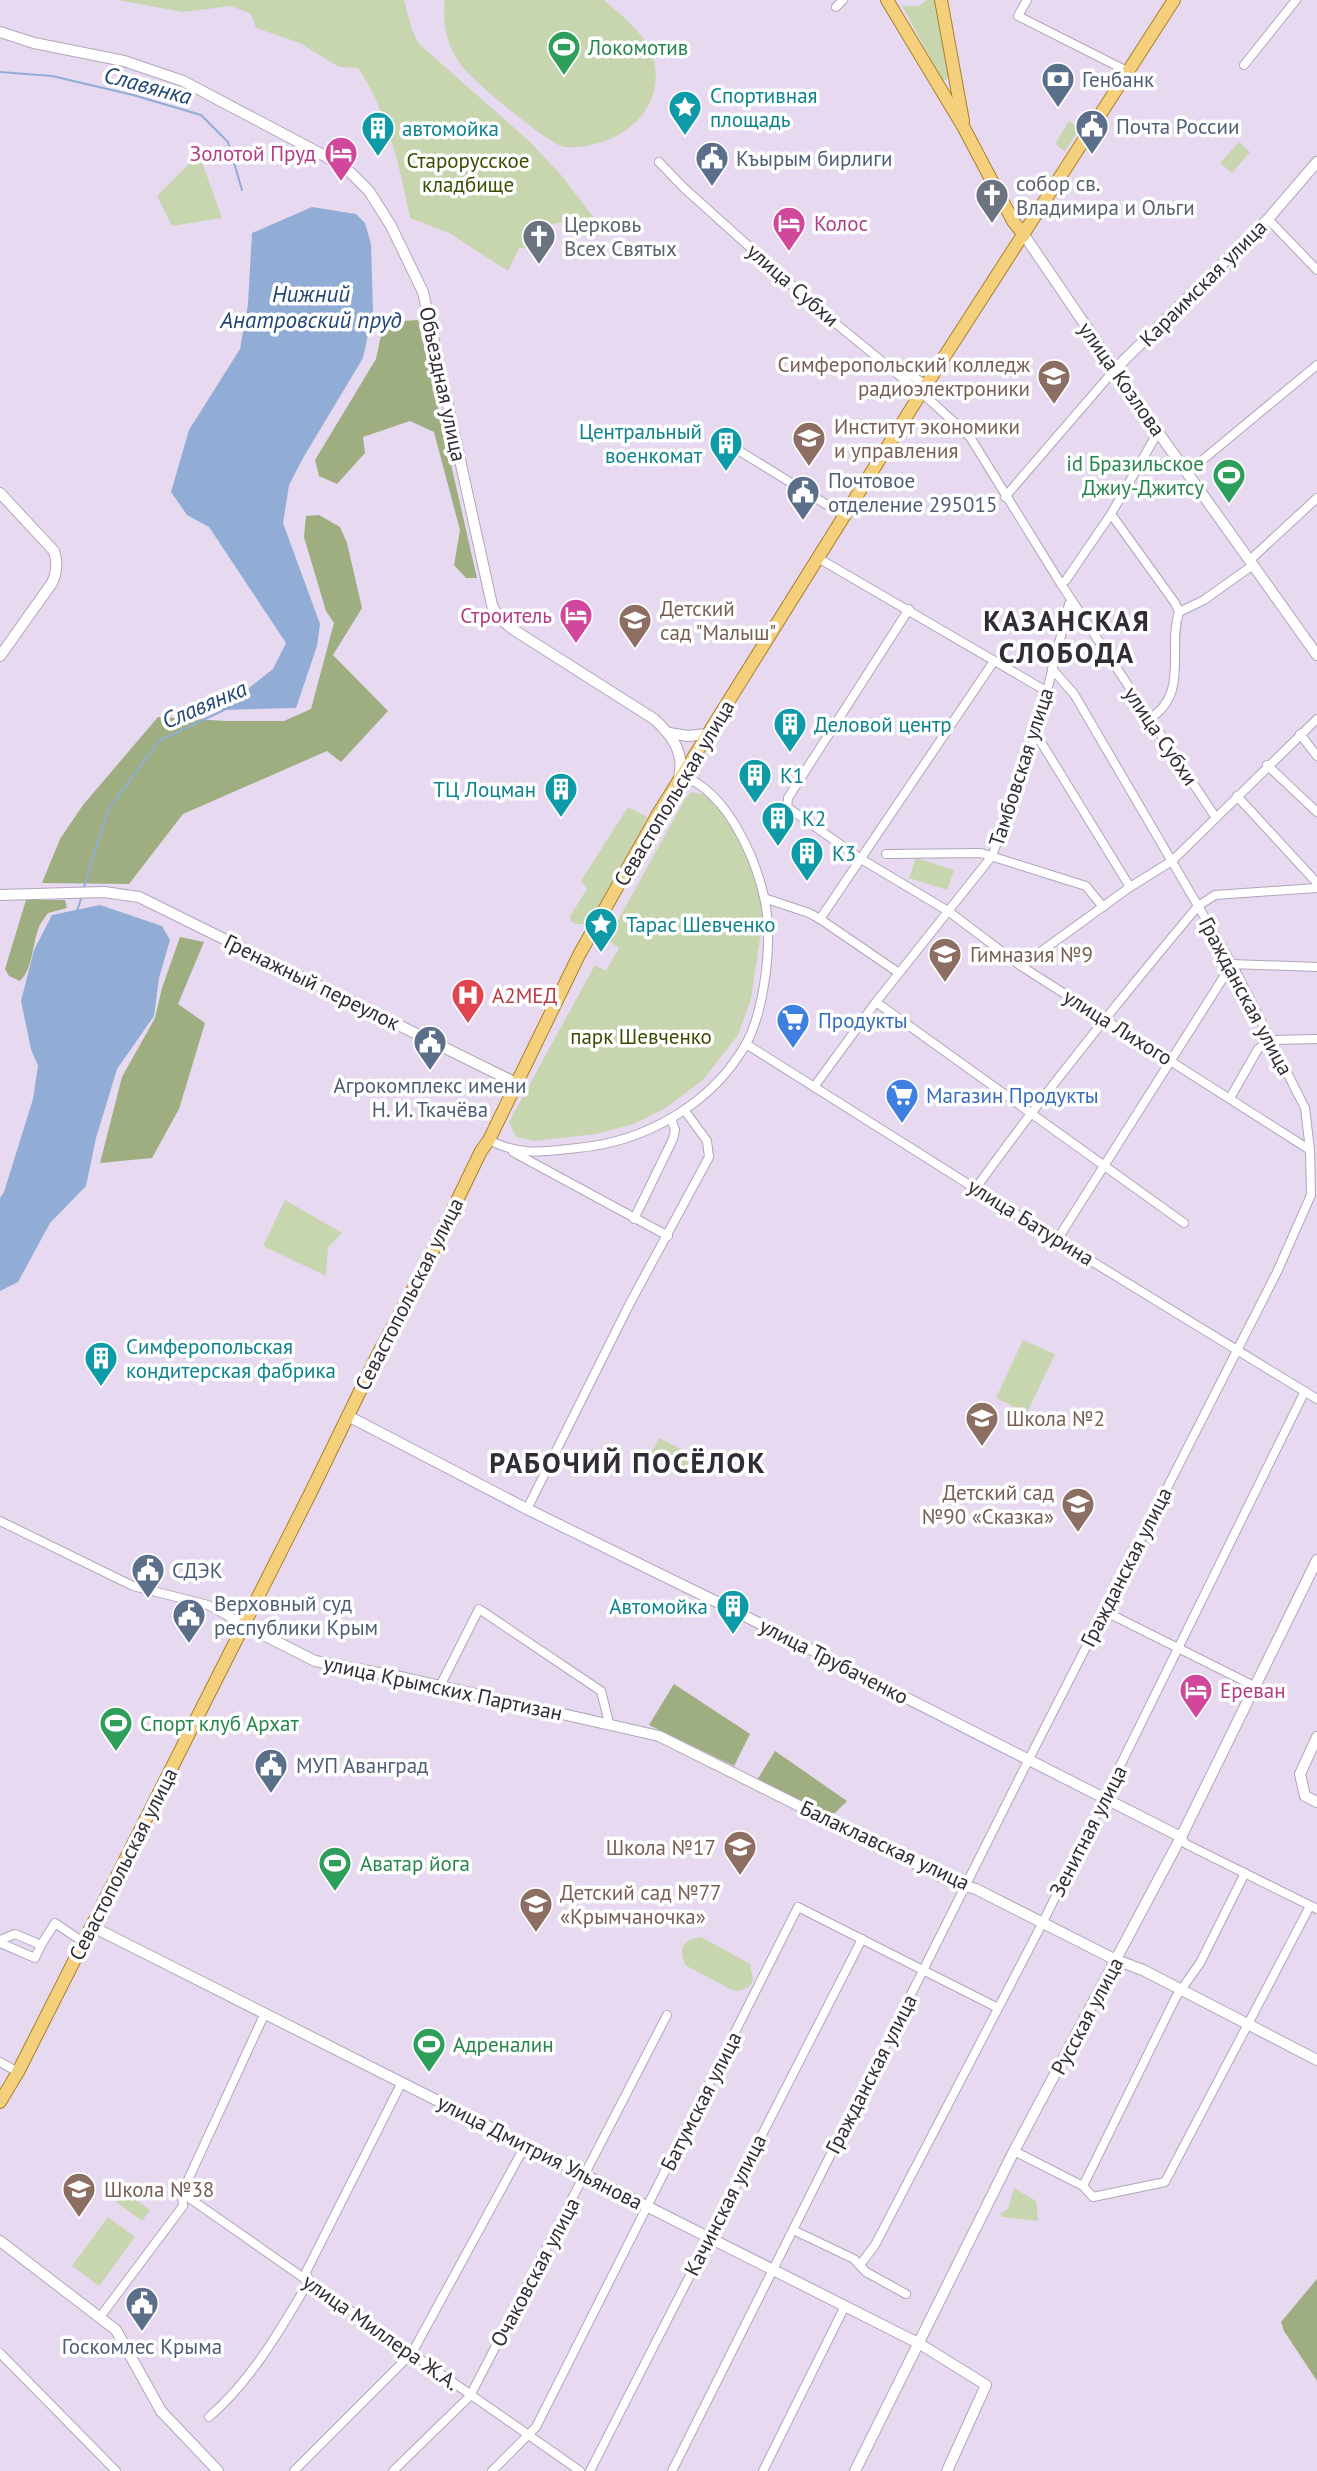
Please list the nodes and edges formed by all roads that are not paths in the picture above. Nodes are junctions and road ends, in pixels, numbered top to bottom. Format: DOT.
graph roads {
  1 [pos="844,0"];
  2 [pos="887,0"];
  3 [pos="941,0"];
  4 [pos="1027,0"];
  5 [pos="1174,0"];
  6 [pos="1296,0"];
  7 [pos="836,7"];
  8 [pos="0,32"];
  9 [pos="1244,65"];
  10 [pos="1127,71"];
  11 [pos="957,80"];
  12 [pos="939,89"];
  13 [pos="964,128"];
  14 [pos="659,162"];
  15 [pos="1317,162"];
  16 [pos="1268,219"];
  17 [pos="1024,235"];
  18 [pos="1317,270"];
  19 [pos="886,365"];
  20 [pos="1317,365"];
  21 [pos="1116,368"];
  22 [pos="920,388"];
  23 [pos="1158,432"];
  24 [pos="741,452"];
  25 [pos="1188,472"];
  26 [pos="0,494"];
  27 [pos="1006,497"];
  28 [pos="1317,498"];
  29 [pos="1111,514"];
  30 [pos="845,516"];
  31 [pos="818,558"];
  32 [pos="1251,562"];
  33 [pos="1061,584"];
  34 [pos="1072,601"];
  35 [pos="909,609"];
  36 [pos="1179,612"];
  37 [pos="1313,642"];
  38 [pos="1317,655"];
  39 [pos="0,656"];
  40 [pos="994,661"];
  41 [pos="1052,669"];
  42 [pos="1046,691"];
  43 [pos="1149,719"];
  44 [pos="1317,719"];
  45 [pos="670,733"];
  46 [pos="707,734"];
  47 [pos="1036,734"];
  48 [pos="1300,734"];
  49 [pos="1317,756"];
  50 [pos="1267,765"];
  51 [pos="677,785"];
  52 [pos="1237,796"];
  53 [pos="1317,812"];
  54 [pos="1216,818"];
  55 [pos="886,854"];
  56 [pos="992,856"];
  57 [pos="861,859"];
  58 [pos="1172,861"];
  59 [pos="1317,886"];
  60 [pos="1130,887"];
  61 [pos="0,895"];
  62 [pos="766,899"];
  63 [pos="1198,906"];
  64 [pos="1103,907"];
  65 [pos="948,911"];
  66 [pos="820,919"];
  67 [pos="1232,964"];
  68 [pos="1021,966"];
  69 [pos="1317,967"];
  70 [pos="899,973"];
  71 [pos="876,1002"];
  72 [pos="1104,1018"];
  73 [pos="1317,1039"];
  74 [pos="1271,1040"];
  75 [pos="746,1044"];
  76 [pos="1170,1061"];
  77 [pos="516,1083"];
  78 [pos="814,1087"];
  79 [pos="1230,1098"];
  80 [pos="685,1111"];
  81 [pos="1029,1113"];
  82 [pos="671,1118"];
  83 [pos="489,1140"];
  84 [pos="507,1149"];
  85 [pos="1310,1150"];
  86 [pos="1102,1166"];
  87 [pos="976,1188"];
  88 [pos="634,1219"];
  89 [pos="1184,1223"];
  90 [pos="668,1236"];
  91 [pos="1057,1240"];
  92 [pos="1236,1350"];
  93 [pos="1305,1391"];
  94 [pos="1317,1399"];
  95 [pos="348,1416"];
  96 [pos="527,1510"];
  97 [pos="0,1521"];
  98 [pos="1317,1560"];
  99 [pos="1104,1611"];
  100 [pos="244,1625"];
  101 [pos="1178,1650"];
  102 [pos="440,1686"];
  103 [pos="1254,1686"];
  104 [pos="609,1723"];
  105 [pos="1317,1737"];
  106 [pos="1029,1759"];
  107 [pos="1104,1799"];
  108 [pos="1317,1802"];
  109 [pos="1181,1837"];
  110 [pos="1245,1873"];
  111 [pos="965,1886"];
  112 [pos="1314,1908"];
  113 [pos="1042,1922"];
  114 [pos="91,1926"];
  115 [pos="862,1939"];
  116 [pos="0,1942"];
  117 [pos="83,1942"];
  118 [pos="41,1945"];
  119 [pos="1116,1960"];
  120 [pos="923,1969"];
  121 [pos="1181,1990"];
  122 [pos="998,2008"];
  123 [pos="265,2013"];
  124 [pos="667,2015"];
  125 [pos="1247,2024"];
  126 [pos="1317,2060"];
  127 [pos="0,2062"];
  128 [pos="18,2072"];
  129 [pos="402,2082"];
  130 [pos="0,2102"];
  131 [pos="526,2144"];
  132 [pos="1014,2151"];
  133 [pos="586,2174"];
  134 [pos="1083,2186"];
  135 [pos="182,2193"];
  136 [pos="648,2207"];
  137 [pos="793,2230"];
  138 [pos="708,2239"];
  139 [pos="0,2241"];
  140 [pos="860,2265"];
  141 [pos="772,2271"];
  142 [pos="309,2281"];
  143 [pos="906,2294"];
  144 [pos="844,2308"];
  145 [pos="100,2317"];
  146 [pos="920,2344"];
  147 [pos="0,2353"];
  148 [pos="412,2354"];
  149 [pos="470,2396"];
  150 [pos="209,2417"];
  151 [pos="529,2435"];
  152 [pos="116,2471"];
  153 [pos="218,2471"];
  154 [pos="293,2471"];
  155 [pos="393,2471"];
  156 [pos="492,2471"];
  157 [pos="580,2471"];
  158 [pos="590,2471"];
  159 [pos="672,2471"];
  160 [pos="763,2471"];
  161 [pos="855,2471"];
  162 [pos="947,2471"];
  1 -- 7 [label="street"];
  2 -- 12 [label="main road, улица Козлова"];
  3 -- 11 [label="main road, улица Козлова"];
  4 -- 10 [label="street"];
  5 -- 10 [label="main road, Севастопольская улица"];
  6 -- 9 [label="street"];
  8 -- 45 [label="main road, Объездная улица"];
  10 -- 17 [label="main road, Севастопольская улица"];
  11 -- 12 [label="main road"];
  11 -- 13 [label="main road, улица Козлова"];
  12 -- 13 [label="main road, улица Козлова"];
  13 -- 17 [label="main road, улица Козлова"];
  14 -- 19 [label="street, улица Субхи"];
  15 -- 16 [label="main road, Караимская улица"];
  16 -- 18 [label="street"];
  16 -- 21 [label="main road, Караимская улица"];
  17 -- 21 [label="main road, улица Козлова"];
  17 -- 22 [label="main road, Севастопольская улица"];
  19 -- 22 [label="street"];
  19 -- 22 [label="street"];
  20 -- 25 [label="street"];
  21 -- 23 [label="main road, улица Козлова"];
  21 -- 27 [label="street, Караимская улица"];
  22 -- 27 [label="street, улица Субхи"];
  22 -- 30 [label="main road, Севастопольская улица"];
  23 -- 25 [label="main road, улица Козлова"];
  23 -- 29 [label="street"];
  24 -- 30 [label="street"];
  25 -- 32 [label="main road, улица Козлова"];
  26 -- 39 [label="main road"];
  27 -- 33 [label="street, улица Субхи"];
  28 -- 32 [label="street"];
  29 -- 33 [label="street"];
  29 -- 36 [label="street"];
  30 -- 31 [label="main road, Севастопольская улица"];
  31 -- 35 [label="street"];
  31 -- 46 [label="main road, Севастопольская улица"];
  32 -- 36 [label="street"];
  32 -- 37 [label="main road, улица Козлова"];
  33 -- 34 [label="street, улица Субхи"];
  34 -- 41 [label="street, Тамбовская улица"];
  34 -- 43 [label="street, улица Субхи"];
  35 -- 40 [label="street"];
  35 -- 57 [label="street, улица Лихого"];
  36 -- 43 [label="street"];
  37 -- 38 [label="main road, улица Козлова"];
  40 -- 42 [label="street"];
  40 -- 57 [label="street"];
  41 -- 42 [label="street, Тамбовская улица"];
  41 -- 58 [label="street, Гражданская улица"];
  42 -- 47 [label="street, Тамбовская улица"];
  43 -- 54 [label="street, улица Субхи"];
  44 -- 48 [label="street"];
  45 -- 46 [label="main road"];
  45 -- 51 [label="main road"];
  46 -- 51 [label="main road, Севастопольская улица"];
  47 -- 56 [label="street, Тамбовская улица"];
  47 -- 60 [label="street"];
  48 -- 49 [label="street"];
  48 -- 50 [label="street"];
  50 -- 52 [label="street"];
  50 -- 53 [label="street"];
  51 -- 62 [label="street"];
  51 -- 77 [label="main road, Севастопольская улица"];
  52 -- 54 [label="street"];
  52 -- 59 [label="street"];
  54 -- 58 [label="street"];
  55 -- 56 [label="street"];
  56 -- 64 [label="street"];
  56 -- 65 [label="street, Тамбовская улица"];
  57 -- 65 [label="street, улица Лихого"];
  57 -- 66 [label="street"];
  58 -- 60 [label="street"];
  58 -- 63 [label="street, Гражданская улица"];
  59 -- 63 [label="street"];
  60 -- 64 [label="street"];
  61 -- 77 [label="main road, Гренажный переулок"];
  62 -- 66 [label="street"];
  62 -- 75 [label="street"];
  63 -- 67 [label="street, Гражданская улица"];
  63 -- 72 [label="street"];
  64 -- 68 [label="street"];
  65 -- 68 [label="street, улица Лихого"];
  65 -- 70 [label="street, Тамбовская улица"];
  66 -- 70 [label="street"];
  67 -- 69 [label="street"];
  67 -- 74 [label="street, Гражданская улица"];
  67 -- 76 [label="street"];
  68 -- 72 [label="street, улица Лихого"];
  70 -- 71 [label="street, Тамбовская улица"];
  71 -- 78 [label="street, Тамбовская улица"];
  71 -- 81 [label="street"];
  72 -- 76 [label="street, улица Лихого"];
  72 -- 81 [label="street"];
  73 -- 74 [label="street"];
  74 -- 79 [label="street"];
  74 -- 85 [label="street, Гражданская улица"];
  75 -- 78 [label="street, улица Батурина"];
  75 -- 80 [label="street"];
  76 -- 79 [label="street, улица Лихого"];
  76 -- 86 [label="street"];
  77 -- 83 [label="main road, Севастопольская улица"];
  78 -- 87 [label="street, улица Батурина"];
  79 -- 85 [label="street, улица Лихого"];
  80 -- 82 [label="street"];
  80 -- 90 [label="street"];
  81 -- 86 [label="street"];
  81 -- 87 [label="street"];
  82 -- 84 [label="street"];
  82 -- 88 [label="street"];
  83 -- 84 [label="street"];
  83 -- 95 [label="main road, Севастопольская улица"];
  84 -- 88 [label="street"];
  85 -- 92 [label="street, Гражданская улица"];
  86 -- 89 [label="street"];
  86 -- 91 [label="street"];
  87 -- 91 [label="street, улица Батурина"];
  88 -- 90 [label="street"];
  90 -- 96 [label="street"];
  91 -- 92 [label="street, улица Батурина"];
  92 -- 93 [label="street, улица Батурина"];
  92 -- 99 [label="street, Гражданская улица"];
  93 -- 94 [label="street, улица Батурина"];
  93 -- 101 [label="street, Зенитная улица"];
  95 -- 96 [label="main road, улица Трубаченко"];
  95 -- 100 [label="main road, Севастопольская улица"];
  96 -- 106 [label="main road, улица Трубаченко"];
  97 -- 100 [label="street"];
  98 -- 103 [label="main road, Русская улица"];
  99 -- 101 [label="street"];
  99 -- 106 [label="street, Гражданская улица"];
  100 -- 102 [label="main road, улица Крымских Партизан"];
  100 -- 114 [label="main road, Севастопольская улица"];
  101 -- 103 [label="street"];
  101 -- 107 [label="street, Зенитная улица"];
  102 -- 104 [label="main road, улица Крымских Партизан"];
  102 -- 104 [label="street"];
  103 -- 109 [label="main road, Русская улица"];
  104 -- 111 [label="main road, Балаклавская улица"];
  105 -- 108 [label="main road"];
  106 -- 107 [label="main road, улица Трубаченко"];
  106 -- 111 [label="street, Гражданская улица"];
  107 -- 109 [label="main road, улица Трубаченко"];
  107 -- 113 [label="street, Зенитная улица"];
  109 -- 110 [label="street, улица Трубаченко"];
  109 -- 119 [label="main road, Русская улица"];
  110 -- 112 [label="street, улица Трубаченко"];
  110 -- 121 [label="street"];
  111 -- 113 [label="main road, Балаклавская улица"];
  111 -- 120 [label="street, Гражданская улица"];
  112 -- 125 [label="street"];
  113 -- 119 [label="main road, Балаклавская улица"];
  113 -- 122 [label="street, Зенитная улица"];
  114 -- 117 [label="main road, Севастопольская улица"];
  114 -- 123 [label="main road, улица Дмитрия Ульянова"];
  115 -- 120 [label="street"];
  115 -- 136 [label="street, Батумская улица"];
  115 -- 138 [label="street, Качинская улица"];
  116 -- 118 [label="street"];
  116 -- 118 [label="street"];
  117 -- 118 [label="street"];
  117 -- 128 [label="main road, Севастопольская улица"];
  119 -- 121 [label="main road, Балаклавская улица"];
  119 -- 132 [label="main road, Русская улица"];
  120 -- 122 [label="street"];
  120 -- 137 [label="street, Гражданская улица"];
  121 -- 125 [label="main road, Балаклавская улица"];
  121 -- 134 [label="street"];
  122 -- 140 [label="street, Зенитная улица"];
  123 -- 129 [label="main road, улица Дмитрия Ульянова"];
  123 -- 135 [label="street"];
  124 -- 133 [label="street, Очаковская улица"];
  125 -- 126 [label="main road, Балаклавская улица"];
  125 -- 134 [label="street"];
  127 -- 128 [label="street"];
  128 -- 130 [label="main road, Севастопольская улица"];
  129 -- 131 [label="main road, улица Дмитрия Ульянова"];
  129 -- 142 [label="street"];
  131 -- 133 [label="main road, улица Дмитрия Ульянова"];
  131 -- 148 [label="street"];
  132 -- 134 [label="street"];
  132 -- 146 [label="main road, Русская улица"];
  133 -- 136 [label="main road, улица Дмитрия Ульянова"];
  133 -- 149 [label="street, Очаковская улица"];
  135 -- 142 [label="street, улица Миллера Ж.А."];
  135 -- 145 [label="street"];
  136 -- 138 [label="main road, улица Дмитрия Ульянова"];
  136 -- 151 [label="street, Батумская улица"];
  137 -- 140 [label="street"];
  137 -- 141 [label="street, Гражданская улица"];
  138 -- 141 [label="main road, улица Дмитрия Ульянова"];
  138 -- 158 [label="street, Качинская улица"];
  139 -- 145 [label="main road"];
  140 -- 143 [label="street"];
  141 -- 144 [label="main road, улица Дмитрия Ульянова"];
  141 -- 159 [label="street, Гражданская улица"];
  142 -- 148 [label="street, улица Миллера Ж.А."];
  142 -- 150 [label="street"];
  144 -- 146 [label="main road, улица Дмитрия Ульянова"];
  144 -- 160 [label="street"];
  145 -- 153 [label="main road"];
  146 -- 161 [label="main road, Русская улица"];
  146 -- 162 [label="main road, улица Дмитрия Ульянова"];
  147 -- 152 [label="street"];
  148 -- 149 [label="street, улица Миллера Ж.А."];
  148 -- 154 [label="street"];
  149 -- 151 [label="street, улица Миллера Ж.А."];
  149 -- 155 [label="street, Очаковская улица"];
  151 -- 156 [label="street, Батумская улица"];
  151 -- 157 [label="street, улица Миллера Ж.А."];
}
